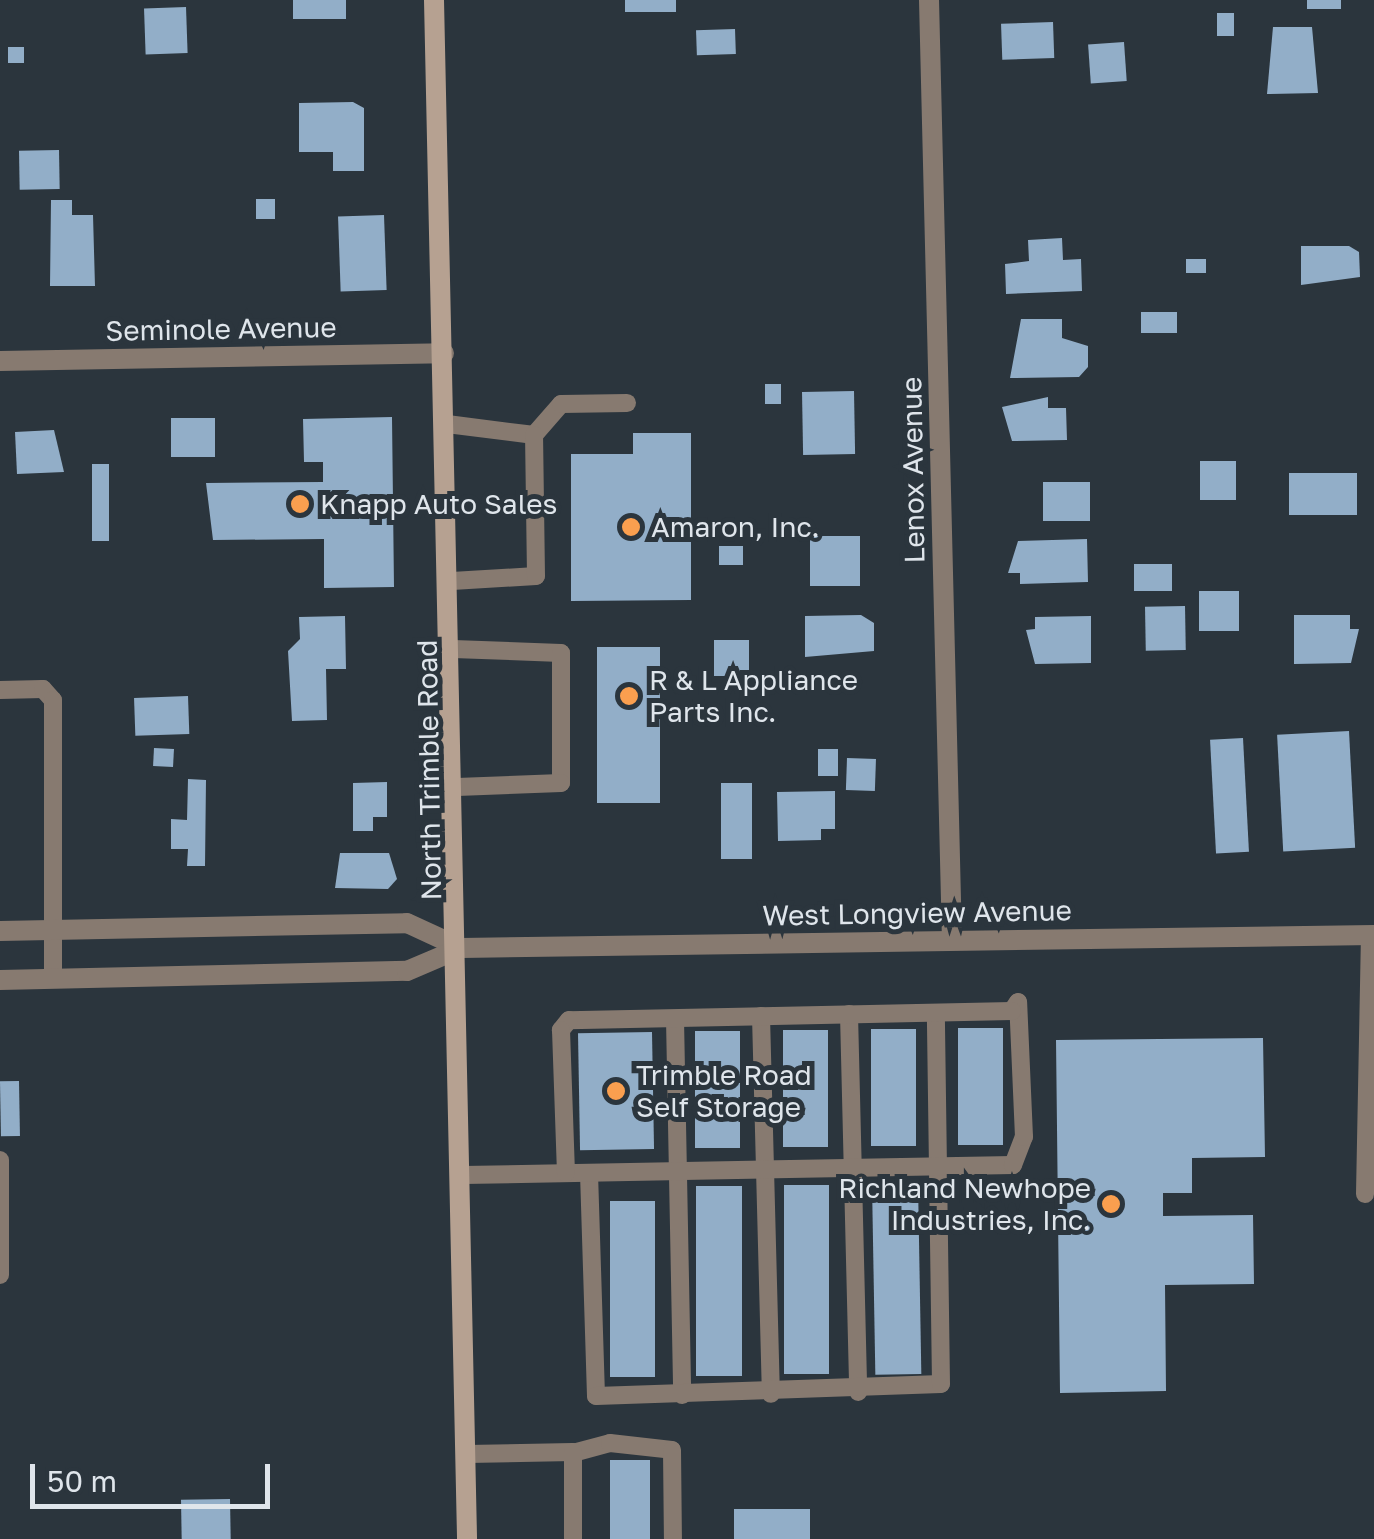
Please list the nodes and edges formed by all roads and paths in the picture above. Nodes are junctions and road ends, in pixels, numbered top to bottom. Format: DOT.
graph roads {
  1 [pos="434,0"];
  2 [pos="928,0"];
  3 [pos="444,353"];
  4 [pos="0,361"];
  5 [pos="627,403"];
  6 [pos="447,424"];
  7 [pos="534,435"];
  8 [pos="452,581"];
  9 [pos="453,650"];
  10 [pos="0,690"];
  11 [pos="457,787"];
  12 [pos="0,931"];
  13 [pos="53,931"];
  14 [pos="1372,935"];
  15 [pos="952,939"];
  16 [pos="461,948"];
  17 [pos="53,978"];
  18 [pos="0,980"];
  19 [pos="936,1013"];
  20 [pos="849,1014"];
  21 [pos="760,1016"];
  22 [pos="675,1018"];
  23 [pos="0,1160"];
  24 [pos="940,1166"];
  25 [pos="853,1168"];
  26 [pos="764,1169"];
  27 [pos="678,1171"];
  28 [pos="566,1172"];
  29 [pos="589,1172"];
  30 [pos="463,1175"];
  31 [pos="1365,1194"];
  32 [pos="0,1275"];
  33 [pos="858,1392"];
  34 [pos="771,1394"];
  35 [pos="682,1395"];
  36 [pos="573,1453"];
  37 [pos="466,1454"];
  38 [pos="468,1539"];
  39 [pos="573,1539"];
  40 [pos="673,1539"];
  1 -- 3 [label="main road, North Trimble Road"];
  2 -- 15 [label="street, Lenox Avenue"];
  3 -- 4 [label="street, Seminole Avenue"];
  3 -- 6 [label="main road, North Trimble Road"];
  5 -- 7 [label="lane"];
  6 -- 7 [label="lane"];
  6 -- 8 [label="main road, North Trimble Road"];
  7 -- 8 [label="lane"];
  8 -- 9 [label="main road, North Trimble Road"];
  9 -- 11 [label="main road, North Trimble Road"];
  9 -- 11 [label="lane"];
  10 -- 13 [label="lane"];
  11 -- 16 [label="main road, North Trimble Road"];
  12 -- 13 [label="street, West Longview Avenue"];
  13 -- 16 [label="street, West Longview Avenue"];
  13 -- 17 [label="lane"];
  14 -- 15 [label="street, West Longview Avenue"];
  14 -- 31 [label="lane"];
  15 -- 16 [label="street, West Longview Avenue"];
  16 -- 17 [label="street, West Longview Avenue"];
  16 -- 30 [label="main road, North Trimble Road"];
  17 -- 18 [label="street, West Longview Avenue"];
  19 -- 20 [label="lane"];
  19 -- 24 [label="lane"];
  19 -- 24 [label="lane"];
  20 -- 21 [label="lane"];
  20 -- 25 [label="lane"];
  21 -- 22 [label="lane"];
  21 -- 26 [label="lane"];
  22 -- 27 [label="lane"];
  22 -- 28 [label="lane"];
  23 -- 32 [label="lane"];
  24 -- 25 [label="lane"];
  24 -- 33 [label="lane"];
  25 -- 26 [label="lane"];
  25 -- 33 [label="lane"];
  26 -- 27 [label="lane"];
  26 -- 34 [label="lane"];
  27 -- 29 [label="lane"];
  27 -- 35 [label="lane"];
  28 -- 29 [label="lane"];
  28 -- 30 [label="lane"];
  29 -- 35 [label="lane"];
  30 -- 37 [label="main road, North Trimble Road"];
  33 -- 34 [label="lane"];
  34 -- 35 [label="lane"];
  36 -- 37 [label="lane"];
  36 -- 39 [label="lane"];
  36 -- 40 [label="lane"];
  37 -- 38 [label="main road, North Trimble Road"];
}
